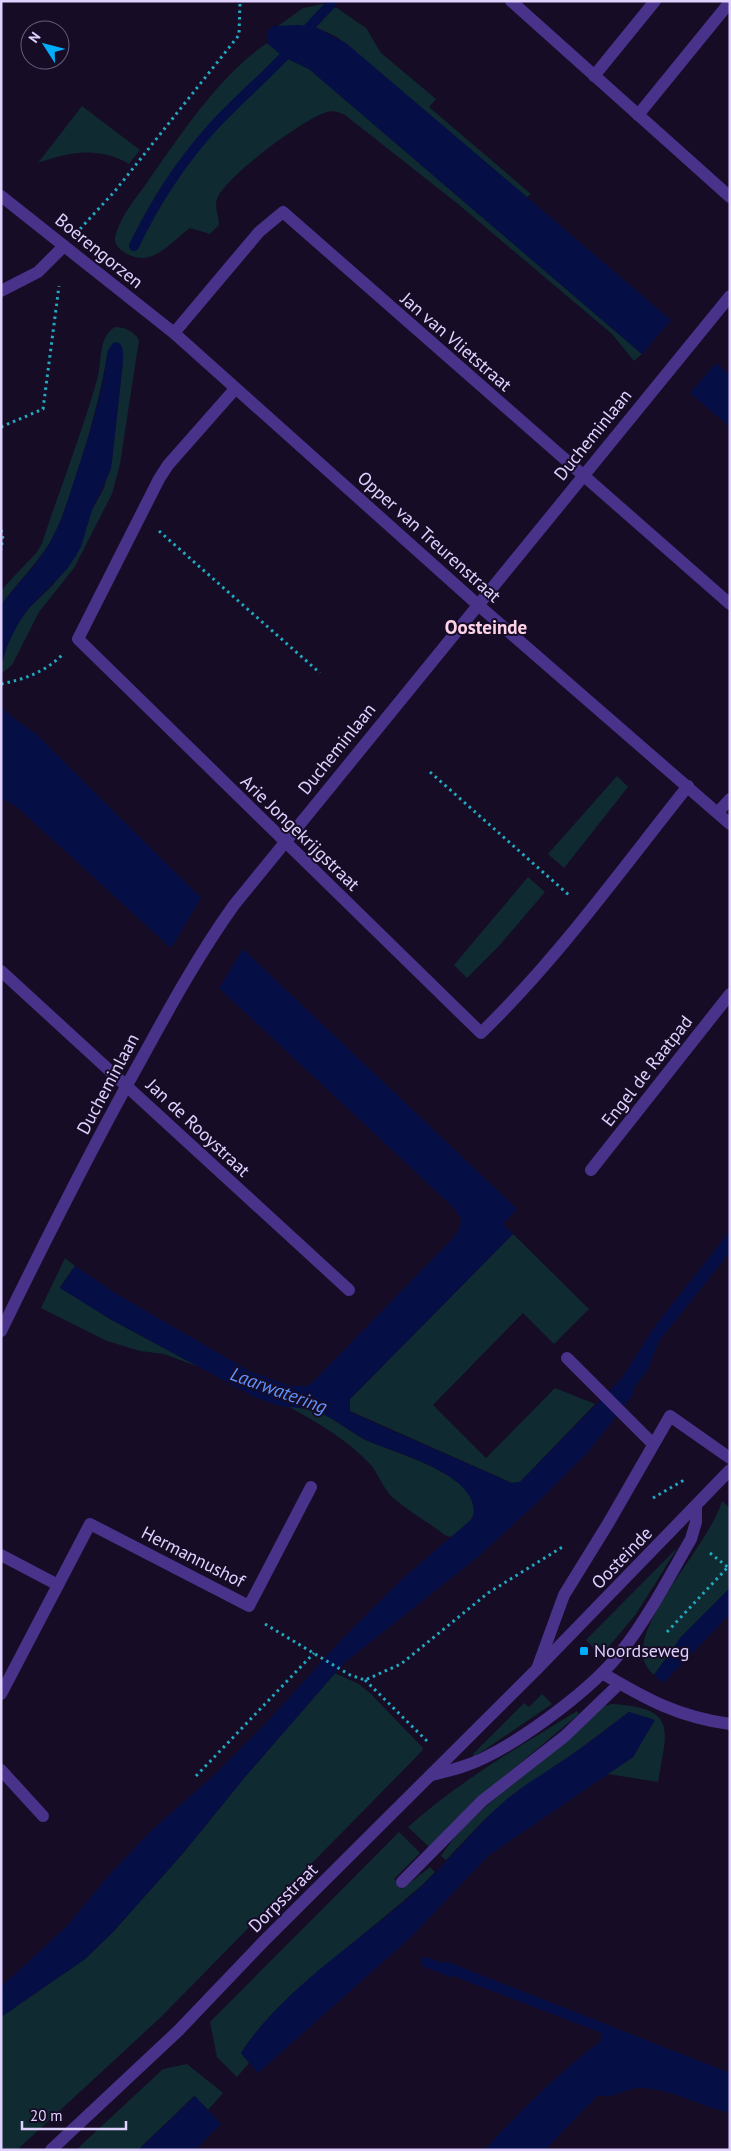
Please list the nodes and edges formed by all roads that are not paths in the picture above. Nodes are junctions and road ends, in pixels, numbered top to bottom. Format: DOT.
graph roads {
  1 [pos="511,1"];
  2 [pos="655,1"];
  3 [pos="730,2"];
  4 [pos="594,76"];
  5 [pos="638,115"];
  6 [pos="1,196"];
  7 [pos="730,197"];
  8 [pos="64,246"];
  9 [pos="1,292"];
  10 [pos="730,296"];
  11 [pos="174,333"];
  12 [pos="236,389"];
  13 [pos="582,476"];
  14 [pos="477,604"];
  15 [pos="730,604"];
  16 [pos="688,786"];
  17 [pos="730,799"];
  18 [pos="718,812"];
  19 [pos="730,824"];
  20 [pos="284,842"];
  21 [pos="1,971"];
  22 [pos="730,994"];
  23 [pos="126,1086"];
  24 [pos="591,1170"];
  25 [pos="348,1290"];
  26 [pos="1,1331"];
  27 [pos="567,1358"];
  28 [pos="653,1444"];
  29 [pos="730,1458"];
  30 [pos="730,1470"];
  31 [pos="311,1487"];
  32 [pos="696,1506"];
  33 [pos="1,1555"];
  34 [pos="58,1585"];
  35 [pos="537,1669"];
  36 [pos="602,1674"];
  37 [pos="619,1684"];
  38 [pos="1,1694"];
  39 [pos="730,1724"];
  40 [pos="1,1770"];
  41 [pos="432,1775"];
  42 [pos="43,1816"];
  43 [pos="402,1882"];
  44 [pos="51,2150"];
  1 -- 4 [label="street"];
  2 -- 4 [label="street"];
  3 -- 5 [label="street"];
  4 -- 5 [label="street"];
  5 -- 7 [label="street"];
  6 -- 8 [label="street, Boerengorzen"];
  8 -- 9 [label="street"];
  8 -- 11 [label="street, Boerengorzen"];
  10 -- 13 [label="street, Ducheminlaan"];
  11 -- 12 [label="street, Opper van Treurenstraat"];
  11 -- 13 [label="street, Jan van Vlietstraat"];
  12 -- 14 [label="street, Opper van Treurenstraat"];
  12 -- 20 [label="street, Arie Jongekrijgstraat"];
  13 -- 14 [label="street, Ducheminlaan"];
  13 -- 15 [label="street, Jan van Vlietstraat"];
  14 -- 16 [label="street, Opper van Treurenstraat"];
  14 -- 20 [label="street, Ducheminlaan"];
  16 -- 18 [label="street, Opper van Treurenstraat"];
  16 -- 20 [label="street, Arie Jongekrijgstraat"];
  17 -- 18 [label="street"];
  18 -- 19 [label="street, Opper van Treurenstraat"];
  20 -- 23 [label="street, Ducheminlaan"];
  21 -- 23 [label="street, Jan de Rooystraat"];
  22 -- 24 [label="street, Engel de Raatpad"];
  23 -- 25 [label="street, Jan de Rooystraat"];
  23 -- 26 [label="street, Ducheminlaan"];
  27 -- 28 [label="street"];
  28 -- 29 [label="street"];
  28 -- 35 [label="street"];
  30 -- 32 [label="street, Oosteinde"];
  31 -- 34 [label="street, Hermannushof"];
  32 -- 35 [label="street, Oosteinde"];
  32 -- 36 [label="street"];
  33 -- 34 [label="street"];
  34 -- 38 [label="street, Hermannushof"];
  35 -- 41 [label="street, Dorpsstraat"];
  36 -- 37 [label="street"];
  36 -- 41 [label="street"];
  37 -- 39 [label="street"];
  37 -- 43 [label="street"];
  40 -- 42 [label="street"];
  41 -- 44 [label="street, Dorpsstraat"];
}
